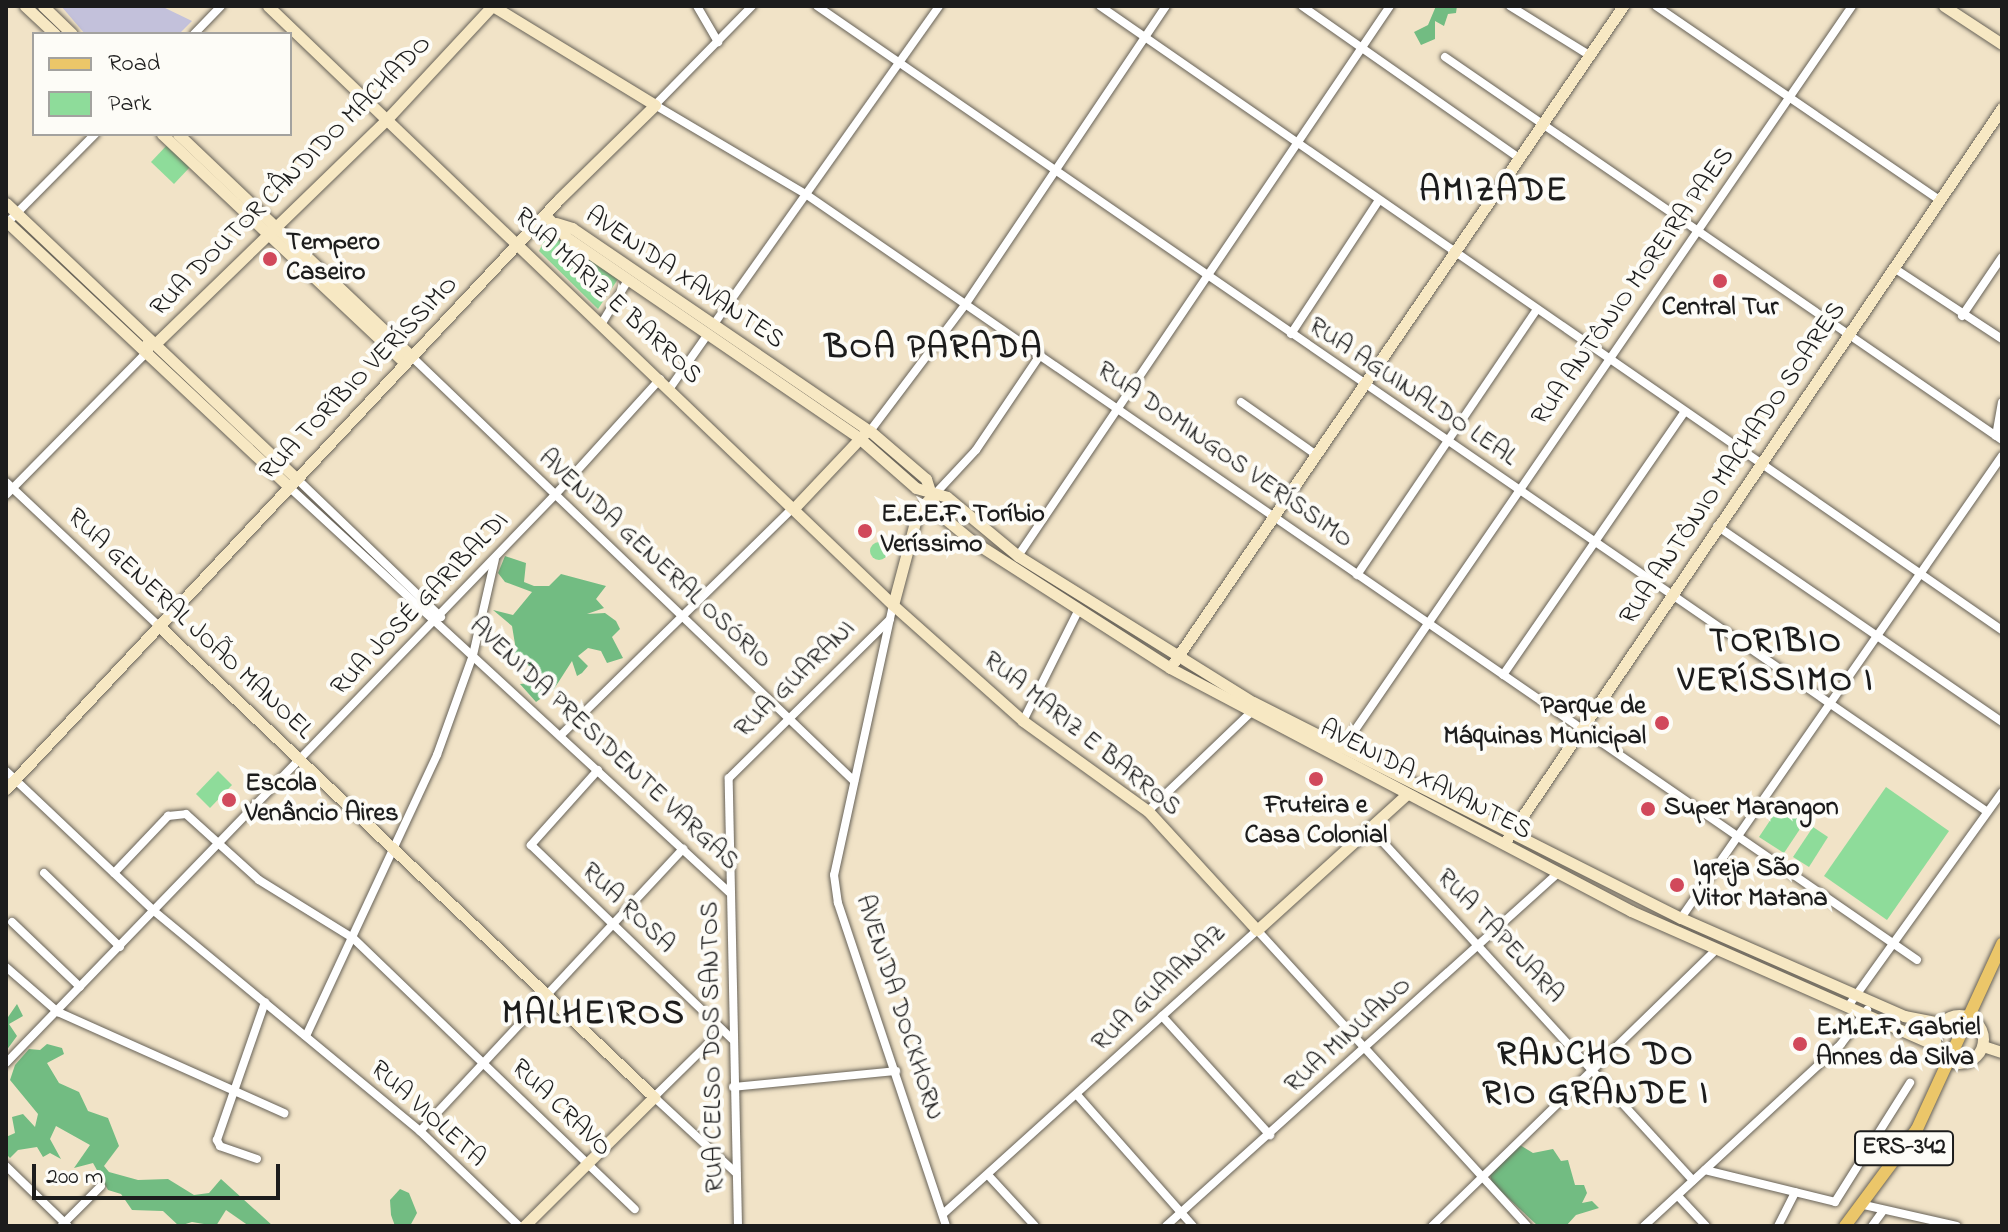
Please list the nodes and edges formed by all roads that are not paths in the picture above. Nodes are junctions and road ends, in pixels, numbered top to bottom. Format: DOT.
graph roads {
  1 [pos="25,6"];
  2 [pos="43,6"];
  3 [pos="221,6"];
  4 [pos="268,6"];
  5 [pos="492,6"];
  6 [pos="697,6"];
  7 [pos="752,6"];
  8 [pos="817,6"];
  9 [pos="939,6"];
  10 [pos="1100,6"];
  11 [pos="1166,6"];
  12 [pos="1302,6"];
  13 [pos="1390,6"];
  14 [pos="1510,6"];
  15 [pos="1623,6"];
  16 [pos="1656,6"];
  17 [pos="1852,6"];
  18 [pos="1944,6"];
  19 [pos="53,32"];
  20 [pos="69,32"];
  21 [pos="196,32"];
  22 [pos="1144,38"];
  23 [pos="718,42"];
  24 [pos="2002,44"];
  25 [pos="1361,48"];
  26 [pos="1589,55"];
  27 [pos="1445,57"];
  28 [pos="898,64"];
  29 [pos="1788,100"];
  30 [pos="655,105"];
  31 [pos="2002,108"];
  32 [pos="387,119"];
  33 [pos="1544,123"];
  34 [pos="93,136"];
  35 [pos="165,136"];
  36 [pos="180,136"];
  37 [pos="1297,142"];
  38 [pos="1519,158"];
  39 [pos="200,162"];
  40 [pos="1055,171"];
  41 [pos="807,195"];
  42 [pos="1379,200"];
  43 [pos="1939,200"];
  44 [pos="6,203"];
  45 [pos="545,215"];
  46 [pos="9,220"];
  47 [pos="556,223"];
  48 [pos="1697,230"];
  49 [pos="271,231"];
  50 [pos="517,243"];
  51 [pos="1455,251"];
  52 [pos="2002,257"];
  53 [pos="1894,268"];
  54 [pos="1208,277"];
  55 [pos="628,280"];
  56 [pos="965,305"];
  57 [pos="1537,309"];
  58 [pos="1962,316"];
  59 [pos="602,323"];
  60 [pos="711,329"];
  61 [pos="1849,333"];
  62 [pos="1291,334"];
  63 [pos="2002,339"];
  64 [pos="151,347"];
  65 [pos="1040,355"];
  66 [pos="408,360"];
  67 [pos="1608,360"];
  68 [pos="660,378"];
  69 [pos="1364,384"];
  70 [pos="670,388"];
  71 [pos="1241,402"];
  72 [pos="2002,403"];
  73 [pos="1118,408"];
  74 [pos="1684,413"];
  75 [pos="864,434"];
  76 [pos="1999,438"];
  77 [pos="1446,440"];
  78 [pos="1315,454"];
  79 [pos="2002,456"];
  80 [pos="1760,464"];
  81 [pos="292,482"];
  82 [pos="8,488"];
  83 [pos="1518,489"];
  84 [pos="554,496"];
  85 [pos="932,496"];
  86 [pos="796,506"];
  87 [pos="937,512"];
  88 [pos="1274,518"];
  89 [pos="914,521"];
  90 [pos="1717,526"];
  91 [pos="1593,544"];
  92 [pos="496,555"];
  93 [pos="1018,556"];
  94 [pos="1357,575"];
  95 [pos="1921,575"];
  96 [pos="1670,596"];
  97 [pos="893,605"];
  98 [pos="1078,611"];
  99 [pos="440,613"];
  100 [pos="683,616"];
  101 [pos="890,619"];
  102 [pos="432,622"];
  103 [pos="1427,623"];
  104 [pos="158,625"];
  105 [pos="446,629"];
  106 [pos="2002,630"];
  107 [pos="1877,638"];
  108 [pos="473,655"];
  109 [pos="1173,663"];
  110 [pos="1503,675"];
  111 [pos="1829,705"];
  112 [pos="1249,714"];
  113 [pos="787,716"];
  114 [pos="1023,721"];
  115 [pos="2002,722"];
  116 [pos="1581,727"];
  117 [pos="560,736"];
  118 [pos="1342,749"];
  119 [pos="299,759"];
  120 [pos="598,770"];
  121 [pos="732,771"];
  122 [pos="9,780"];
  123 [pos="854,781"];
  124 [pos="2002,792"];
  125 [pos="1406,795"];
  126 [pos="1148,811"];
  127 [pos="1986,811"];
  128 [pos="1370,828"];
  129 [pos="1511,834"];
  130 [pos="1738,837"];
  131 [pos="220,843"];
  132 [pos="1503,846"];
  133 [pos="683,849"];
  134 [pos="395,850"];
  135 [pos="44,873"];
  136 [pos="114,873"];
  137 [pos="1557,874"];
  138 [pos="730,893"];
  139 [pos="154,911"];
  140 [pos="1681,918"];
  141 [pos="12,922"];
  142 [pos="613,923"];
  143 [pos="1257,930"];
  144 [pos="353,938"];
  145 [pos="1890,942"];
  146 [pos="2002,944"];
  147 [pos="120,947"];
  148 [pos="1478,947"];
  149 [pos="1716,950"];
  150 [pos="1917,960"];
  151 [pos="6,967"];
  152 [pos="80,987"];
  153 [pos="548,996"];
  154 [pos="1852,1000"];
  155 [pos="265,1002"];
  156 [pos="1869,1007"];
  157 [pos="58,1012"];
  158 [pos="1162,1016"];
  159 [pos="1970,1017"];
  160 [pos="1941,1023"];
  161 [pos="722,1030"];
  162 [pos="306,1036"];
  163 [pos="733,1040"];
  164 [pos="1935,1045"];
  165 [pos="1366,1046"];
  166 [pos="1983,1046"];
  167 [pos="2002,1052"];
  168 [pos="1950,1062"];
  169 [pos="6,1063"];
  170 [pos="484,1063"];
  171 [pos="1594,1068"];
  172 [pos="896,1071"];
  173 [pos="1910,1083"];
  174 [pos="733,1087"];
  175 [pos="234,1092"];
  176 [pos="1078,1096"];
  177 [pos="654,1097"];
  178 [pos="284,1113"];
  179 [pos="420,1131"];
  180 [pos="1270,1135"];
  181 [pos="257,1159"];
  182 [pos="587,1162"];
  183 [pos="6,1166"];
  184 [pos="1705,1170"];
  185 [pos="736,1173"];
  186 [pos="988,1175"];
  187 [pos="1483,1177"];
  188 [pos="1693,1181"];
  189 [pos="101,1186"];
  190 [pos="1795,1192"];
  191 [pos="1678,1196"];
  192 [pos="1864,1205"];
  193 [pos="635,1209"];
  194 [pos="1883,1211"];
  195 [pos="1182,1213"];
  196 [pos="943,1214"];
  197 [pos="64,1225"];
  198 [pos="521,1226"];
  199 [pos="738,1226"];
  200 [pos="946,1226"];
  201 [pos="1035,1226"];
  202 [pos="1166,1226"];
  203 [pos="1193,1226"];
  204 [pos="1432,1226"];
  205 [pos="1527,1226"];
  206 [pos="1644,1226"];
  207 [pos="1706,1226"];
  208 [pos="1778,1226"];
  209 [pos="1845,1226"];
  210 [pos="1872,1226"];
  211 [pos="1957,1226"];
  1 -- 19 [label="street"];
  2 -- 20 [label="street"];
  3 -- 21 [label="street"];
  4 -- 32 [label="street, RUA MARIZ E BARROS"];
  5 -- 30 [label="street, RUA DOMINGOS VERÍSSIMO"];
  5 -- 32 [label="street, RUA DOUTOR CÂNDIDO MACHADO"];
  6 -- 23 [label="street"];
  7 -- 23 [label="street, RUA TORÍBIO VERÍSSIMO"];
  8 -- 28 [label="street, RUA AGUINALDO LEAL"];
  9 -- 28 [label="street"];
  10 -- 22 [label="street"];
  11 -- 22 [label="street"];
  12 -- 25 [label="street"];
  13 -- 25 [label="street"];
  14 -- 26 [label="street"];
  15 -- 26 [label="street"];
  16 -- 29 [label="street"];
  17 -- 29 [label="street, RUA ANTÔNIO MOREIRA PAES"];
  18 -- 24 [label="street"];
  22 -- 37 [label="street"];
  22 -- 40 [label="street"];
  23 -- 30 [label="street, RUA TORÍBIO VERÍSSIMO"];
  25 -- 37 [label="street"];
  25 -- 38 [label="street"];
  26 -- 33 [label="street"];
  27 -- 33 [label="street"];
  28 -- 40 [label="street, RUA AGUINALDO LEAL"];
  28 -- 41 [label="street"];
  29 -- 43 [label="street"];
  29 -- 48 [label="street, RUA ANTÔNIO MOREIRA PAES"];
  30 -- 41 [label="street, RUA DOMINGOS VERÍSSIMO"];
  30 -- 45 [label="street, RUA TORÍBIO VERÍSSIMO"];
  31 -- 43 [label="street, RUA ANTÔNIO MACHADO SOARES"];
  32 -- 49 [label="street, RUA DOUTOR CÂNDIDO MACHADO"];
  32 -- 50 [label="street, RUA MARIZ E BARROS"];
  33 -- 38 [label="street"];
  33 -- 48 [label="street"];
  34 -- 46 [label="street"];
  35 -- 39 [label="street, AVENIDA GENERAL OSÓRIO"];
  36 -- 39 [label="street, AVENIDA GENERAL OSÓRIO"];
  37 -- 42 [label="street"];
  37 -- 54 [label="street"];
  38 -- 51 [label="street"];
  39 -- 49 [label="street, AVENIDA GENERAL OSÓRIO"];
  40 -- 54 [label="street, RUA AGUINALDO LEAL"];
  40 -- 56 [label="street"];
  41 -- 56 [label="street, RUA DOMINGOS VERÍSSIMO"];
  41 -- 60 [label="street"];
  42 -- 51 [label="street"];
  42 -- 62 [label="street"];
  43 -- 53 [label="street, RUA ANTÔNIO MACHADO SOARES"];
  44 -- 46 [label="street, AVENIDA PRESIDENTE VARGAS"];
  45 -- 47 [label="street, AVENIDA XAVANTES"];
  45 -- 50 [label="street, RUA TORÍBIO VERÍSSIMO"];
  46 -- 64 [label="street, AVENIDA PRESIDENTE VARGAS"];
  47 -- 55 [label="street, AVENIDA XAVANTES"];
  47 -- 60 [label="street, AVENIDA XAVANTES"];
  48 -- 61 [label="street"];
  48 -- 67 [label="street, RUA ANTÔNIO MOREIRA PAES"];
  49 -- 64 [label="street, RUA DOUTOR CÂNDIDO MACHADO"];
  49 -- 66 [label="street, AVENIDA GENERAL OSÓRIO"];
  50 -- 59 [label="street, RUA MARIZ E BARROS"];
  50 -- 66 [label="street, RUA TORÍBIO VERÍSSIMO"];
  51 -- 57 [label="street"];
  51 -- 69 [label="street"];
  52 -- 58 [label="street"];
  53 -- 58 [label="street"];
  53 -- 61 [label="street, RUA ANTÔNIO MACHADO SOARES"];
  54 -- 62 [label="street, RUA AGUINALDO LEAL"];
  54 -- 73 [label="street"];
  55 -- 59 [label="street"];
  55 -- 60 [label="street, AVENIDA XAVANTES"];
  56 -- 65 [label="street, RUA DOMINGOS VERÍSSIMO"];
  56 -- 75 [label="street"];
  57 -- 67 [label="street"];
  57 -- 77 [label="street"];
  58 -- 63 [label="street"];
  59 -- 68 [label="street, RUA MARIZ E BARROS"];
  60 -- 70 [label="street"];
  60 -- 75 [label="street, AVENIDA XAVANTES"];
  61 -- 76 [label="street"];
  61 -- 80 [label="street, RUA ANTÔNIO MACHADO SOARES"];
  62 -- 69 [label="street, RUA AGUINALDO LEAL"];
  64 -- 81 [label="street, AVENIDA PRESIDENTE VARGAS"];
  64 -- 82 [label="street, RUA DOUTOR CÂNDIDO MACHADO"];
  65 -- 73 [label="street, RUA DOMINGOS VERÍSSIMO"];
  65 -- 85 [label="street"];
  66 -- 81 [label="street, RUA TORÍBIO VERÍSSIMO"];
  66 -- 84 [label="street, AVENIDA GENERAL OSÓRIO"];
  67 -- 74 [label="street"];
  67 -- 83 [label="street, RUA ANTÔNIO MOREIRA PAES"];
  68 -- 70 [label="street, RUA MARIZ E BARROS"];
  68 -- 84 [label="street, RUA JOSÉ GARIBALDI"];
  69 -- 77 [label="street, RUA AGUINALDO LEAL"];
  69 -- 78 [label="street"];
  70 -- 86 [label="street, RUA MARIZ E BARROS"];
  71 -- 78 [label="street"];
  72 -- 76 [label="street"];
  73 -- 88 [label="street, RUA DOMINGOS VERÍSSIMO"];
  73 -- 93 [label="street"];
  74 -- 80 [label="street"];
  74 -- 91 [label="street"];
  75 -- 85 [label="street, AVENIDA XAVANTES"];
  75 -- 86 [label="street"];
  77 -- 83 [label="street, RUA AGUINALDO LEAL"];
  77 -- 94 [label="street"];
  78 -- 88 [label="street"];
  79 -- 95 [label="street"];
  80 -- 90 [label="street, RUA ANTÔNIO MACHADO SOARES"];
  80 -- 95 [label="street"];
  81 -- 99 [label="street, AVENIDA PRESIDENTE VARGAS"];
  81 -- 102 [label="street, AVENIDA PRESIDENTE VARGAS"];
  81 -- 104 [label="street, RUA TORÍBIO VERÍSSIMO"];
  82 -- 104 [label="street, RUA GENERAL JOÃO MANOEL"];
  83 -- 91 [label="street, RUA AGUINALDO LEAL"];
  83 -- 103 [label="street, RUA ANTÔNIO MOREIRA PAES"];
  84 -- 92 [label="street, RUA JOSÉ GARIBALDI"];
  84 -- 100 [label="street, AVENIDA GENERAL OSÓRIO"];
  85 -- 87 [label="street"];
  85 -- 89 [label="street, AVENIDA DOCKHORN"];
  85 -- 93 [label="street, AVENIDA XAVANTES"];
  86 -- 97 [label="street, RUA MARIZ E BARROS"];
  86 -- 100 [label="street"];
  87 -- 89 [label="street"];
  87 -- 98 [label="street, AVENIDA XAVANTES"];
  88 -- 94 [label="street, RUA DOMINGOS VERÍSSIMO"];
  88 -- 109 [label="street"];
  89 -- 97 [label="street, AVENIDA DOCKHORN"];
  90 -- 96 [label="street, RUA ANTÔNIO MACHADO SOARES"];
  90 -- 107 [label="street"];
  91 -- 96 [label="street, RUA AGUINALDO LEAL"];
  91 -- 110 [label="street"];
  92 -- 99 [label="street, RUA JOSÉ GARIBALDI"];
  92 -- 108 [label="street"];
  93 -- 109 [label="street, AVENIDA XAVANTES"];
  94 -- 103 [label="street, RUA DOMINGOS VERÍSSIMO"];
  95 -- 106 [label="street"];
  95 -- 107 [label="street"];
  96 -- 111 [label="street, RUA AGUINALDO LEAL"];
  96 -- 116 [label="street, RUA ANTÔNIO MACHADO SOARES"];
  97 -- 101 [label="street, AVENIDA DOCKHORN"];
  97 -- 114 [label="street, RUA MARIZ E BARROS"];
  98 -- 109 [label="street, AVENIDA XAVANTES"];
  98 -- 114 [label="street"];
  99 -- 102 [label="street, RUA JOSÉ GARIBALDI"];
  99 -- 105 [label="street, AVENIDA PRESIDENTE VARGAS"];
  100 -- 113 [label="street, AVENIDA GENERAL OSÓRIO"];
  100 -- 117 [label="street"];
  101 -- 113 [label="street, RUA GUARANI"];
  101 -- 123 [label="street, AVENIDA DOCKHORN"];
  102 -- 105 [label="street, AVENIDA PRESIDENTE VARGAS"];
  102 -- 119 [label="street, RUA JOSÉ GARIBALDI"];
  103 -- 110 [label="street, RUA DOMINGOS VERÍSSIMO"];
  103 -- 118 [label="street, RUA ANTÔNIO MOREIRA PAES"];
  104 -- 119 [label="street, RUA GENERAL JOÃO MANOEL"];
  104 -- 122 [label="street, RUA TORÍBIO VERÍSSIMO"];
  105 -- 108 [label="street, AVENIDA PRESIDENTE VARGAS"];
  107 -- 111 [label="street"];
  107 -- 115 [label="street"];
  108 -- 117 [label="street, AVENIDA PRESIDENTE VARGAS"];
  108 -- 134 [label="street"];
  109 -- 112 [label="street, AVENIDA XAVANTES"];
  109 -- 118 [label="street, AVENIDA XAVANTES"];
  110 -- 116 [label="street, RUA DOMINGOS VERÍSSIMO"];
  111 -- 127 [label="street, RUA AGUINALDO LEAL"];
  111 -- 130 [label="street"];
  112 -- 125 [label="street, AVENIDA XAVANTES"];
  112 -- 126 [label="street"];
  113 -- 121 [label="street, RUA GUARANI"];
  113 -- 123 [label="street, AVENIDA GENERAL OSÓRIO"];
  114 -- 126 [label="street, RUA MARIZ E BARROS"];
  116 -- 129 [label="street, RUA ANTÔNIO MACHADO SOARES"];
  116 -- 130 [label="street, RUA DOMINGOS VERÍSSIMO"];
  117 -- 120 [label="street, AVENIDA PRESIDENTE VARGAS"];
  118 -- 129 [label="street, AVENIDA XAVANTES"];
  119 -- 131 [label="street, RUA JOSÉ GARIBALDI"];
  119 -- 134 [label="street, RUA GENERAL JOÃO MANOEL"];
  120 -- 133 [label="street, AVENIDA PRESIDENTE VARGAS"];
  120 -- 142 [label="street, RUA ROSA"];
  121 -- 138 [label="street, RUA CELSO DOS SANTOS"];
  122 -- 136 [label="street, RUA VIOLETA"];
  123 -- 172 [label="street, AVENIDA DOCKHORN"];
  124 -- 127 [label="street"];
  125 -- 128 [label="street, RUA GUAIANAZ"];
  125 -- 132 [label="street, AVENIDA XAVANTES"];
  126 -- 143 [label="street, RUA MARIZ E BARROS"];
  127 -- 145 [label="street"];
  128 -- 143 [label="street, RUA GUAIANAZ"];
  128 -- 148 [label="street, RUA TAPEJARA"];
  129 -- 132 [label="street, RUA ANTÔNIO MACHADO SOARES"];
  129 -- 140 [label="street, AVENIDA XAVANTES"];
  130 -- 140 [label="street"];
  130 -- 145 [label="street, RUA DOMINGOS VERÍSSIMO"];
  131 -- 136 [label="street, RUA CRAVO"];
  131 -- 139 [label="street, RUA JOSÉ GARIBALDI"];
  131 -- 144 [label="street, RUA CRAVO"];
  132 -- 137 [label="street, AVENIDA XAVANTES"];
  133 -- 138 [label="street, AVENIDA PRESIDENTE VARGAS"];
  133 -- 142 [label="street"];
  134 -- 144 [label="street"];
  134 -- 153 [label="street, RUA GENERAL JOÃO MANOEL"];
  135 -- 147 [label="street"];
  136 -- 139 [label="street, RUA VIOLETA"];
  137 -- 148 [label="street, RUA MINUANO"];
  137 -- 149 [label="street, AVENIDA XAVANTES"];
  138 -- 163 [label="street, RUA CELSO DOS SANTOS"];
  139 -- 147 [label="street, RUA JOSÉ GARIBALDI"];
  139 -- 155 [label="street, RUA VIOLETA"];
  140 -- 154 [label="street, AVENIDA XAVANTES"];
  141 -- 152 [label="street"];
  142 -- 153 [label="street"];
  142 -- 161 [label="street, RUA ROSA"];
  143 -- 158 [label="street, RUA GUAIANAZ"];
  143 -- 165 [label="street, RUA MARIZ E BARROS"];
  144 -- 162 [label="street"];
  144 -- 170 [label="street, RUA CRAVO"];
  145 -- 150 [label="street, RUA DOMINGOS VERÍSSIMO"];
  145 -- 154 [label="street"];
  146 -- 159 [label="main road, ERS-342"];
  147 -- 152 [label="street, RUA JOSÉ GARIBALDI"];
  148 -- 165 [label="street, RUA MINUANO"];
  148 -- 171 [label="street, RUA TAPEJARA"];
  149 -- 154 [label="street, AVENIDA XAVANTES"];
  149 -- 171 [label="street"];
  151 -- 157 [label="street"];
  152 -- 157 [label="street, RUA JOSÉ GARIBALDI"];
  153 -- 170 [label="street"];
  153 -- 177 [label="street, RUA GENERAL JOÃO MANOEL"];
  154 -- 156 [label="street, AVENIDA XAVANTES"];
  155 -- 162 [label="street, RUA VIOLETA"];
  155 -- 175 [label="street"];
  156 -- 160 [label="street, AVENIDA XAVANTES"];
  156 -- 164 [label="street, AVENIDA XAVANTES"];
  156 -- 184 [label="street"];
  157 -- 169 [label="street, RUA JOSÉ GARIBALDI"];
  157 -- 175 [label="street"];
  158 -- 176 [label="street, RUA GUAIANAZ"];
  158 -- 180 [label="street"];
  159 -- 160 [label="street, AVENIDA XAVANTES"];
  159 -- 166 [label="street"];
  159 -- 168 [label="main road, ERS-342"];
  160 -- 164 [label="street"];
  161 -- 163 [label="street, RUA ROSA"];
  161 -- 177 [label="street"];
  162 -- 179 [label="street, RUA VIOLETA"];
  163 -- 174 [label="street, RUA CELSO DOS SANTOS"];
  164 -- 168 [label="street, AVENIDA XAVANTES"];
  165 -- 180 [label="street, RUA MINUANO"];
  165 -- 187 [label="street, RUA MARIZ E BARROS"];
  166 -- 167 [label="street"];
  166 -- 168 [label="street"];
  168 -- 192 [label="main road, ERS-342"];
  170 -- 179 [label="street"];
  170 -- 182 [label="street, RUA CRAVO"];
  171 -- 187 [label="street"];
  171 -- 188 [label="street, RUA TAPEJARA"];
  172 -- 174 [label="street"];
  172 -- 196 [label="street, AVENIDA DOCKHORN"];
  173 -- 190 [label="street"];
  174 -- 185 [label="street, RUA CELSO DOS SANTOS"];
  175 -- 178 [label="street"];
  175 -- 181 [label="street"];
  176 -- 186 [label="street, RUA GUAIANAZ"];
  176 -- 195 [label="street"];
  177 -- 182 [label="street"];
  177 -- 185 [label="street"];
  179 -- 198 [label="street, RUA VIOLETA"];
  180 -- 195 [label="street, RUA MINUANO"];
  182 -- 193 [label="street, RUA CRAVO"];
  182 -- 198 [label="street"];
  183 -- 197 [label="street"];
  184 -- 188 [label="street"];
  184 -- 190 [label="street"];
  185 -- 199 [label="street, RUA CELSO DOS SANTOS"];
  186 -- 196 [label="street, RUA GUAIANAZ"];
  186 -- 201 [label="street"];
  187 -- 204 [label="street"];
  187 -- 205 [label="street, RUA MARIZ E BARROS"];
  188 -- 191 [label="street"];
  189 -- 197 [label="street"];
  190 -- 208 [label="street"];
  191 -- 206 [label="street"];
  191 -- 207 [label="street"];
  192 -- 194 [label="street"];
  192 -- 209 [label="main road, ERS-342"];
  194 -- 210 [label="street"];
  194 -- 211 [label="street"];
  195 -- 202 [label="street, RUA MINUANO"];
  195 -- 203 [label="street"];
  196 -- 200 [label="street, AVENIDA DOCKHORN"];
}
